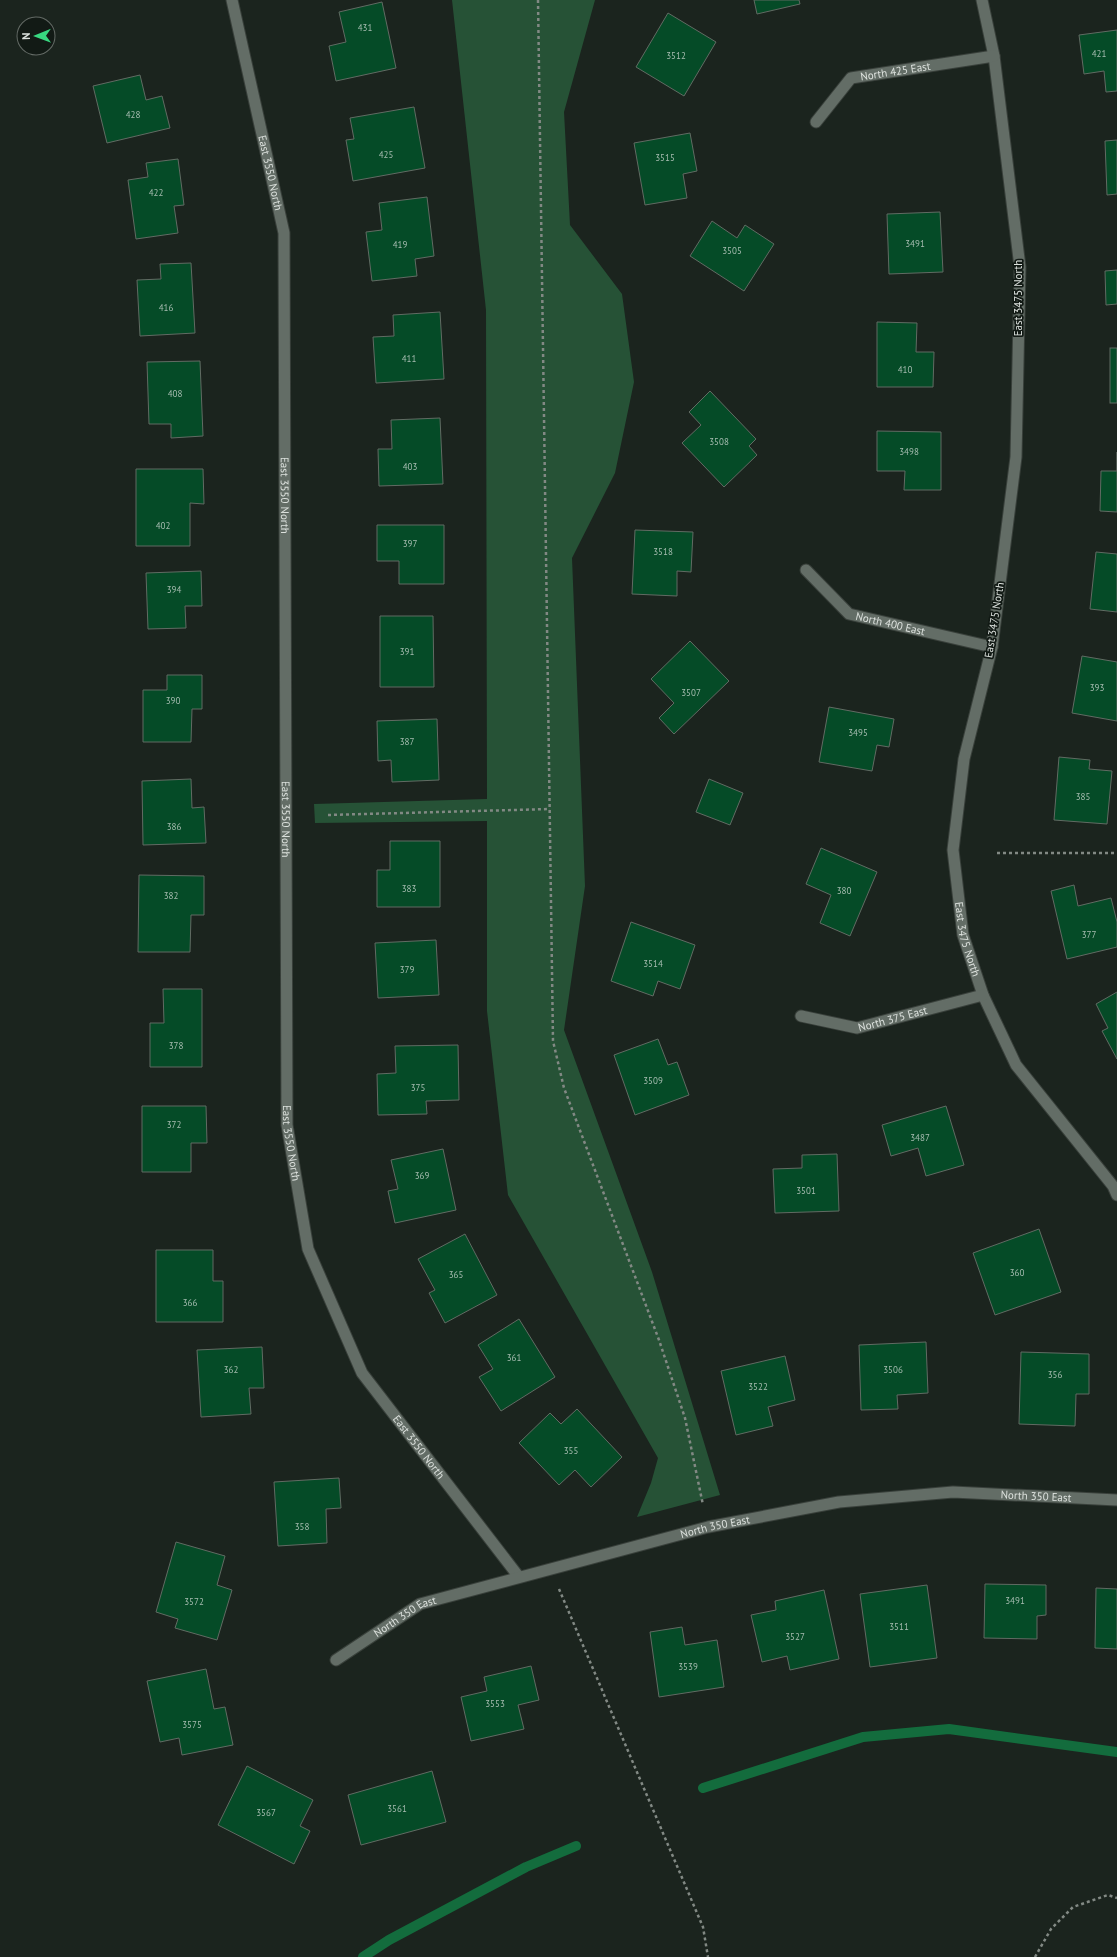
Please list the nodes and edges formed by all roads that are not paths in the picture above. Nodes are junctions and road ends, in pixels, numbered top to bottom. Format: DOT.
graph roads {
  1 [pos="232,0"];
  2 [pos="982,0"];
  3 [pos="994,56"];
  4 [pos="816,122"];
  5 [pos="806,570"];
  6 [pos="992,647"];
  7 [pos="983,995"];
  8 [pos="802,1016"];
  9 [pos="1117,1195"];
  10 [pos="1117,1500"];
  11 [pos="519,1577"];
  12 [pos="336,1660"];
  1 -- 11 [label="street, East 3550 North"];
  2 -- 3 [label="street, East 3475 North"];
  3 -- 4 [label="street, North 425 East"];
  3 -- 6 [label="street, East 3475 North"];
  5 -- 6 [label="street, North 400 East"];
  6 -- 7 [label="street, East 3475 North"];
  7 -- 8 [label="street, North 375 East"];
  7 -- 9 [label="street, East 3475 North"];
  10 -- 11 [label="street, North 350 East"];
  11 -- 12 [label="street, North 350 East"];
}
